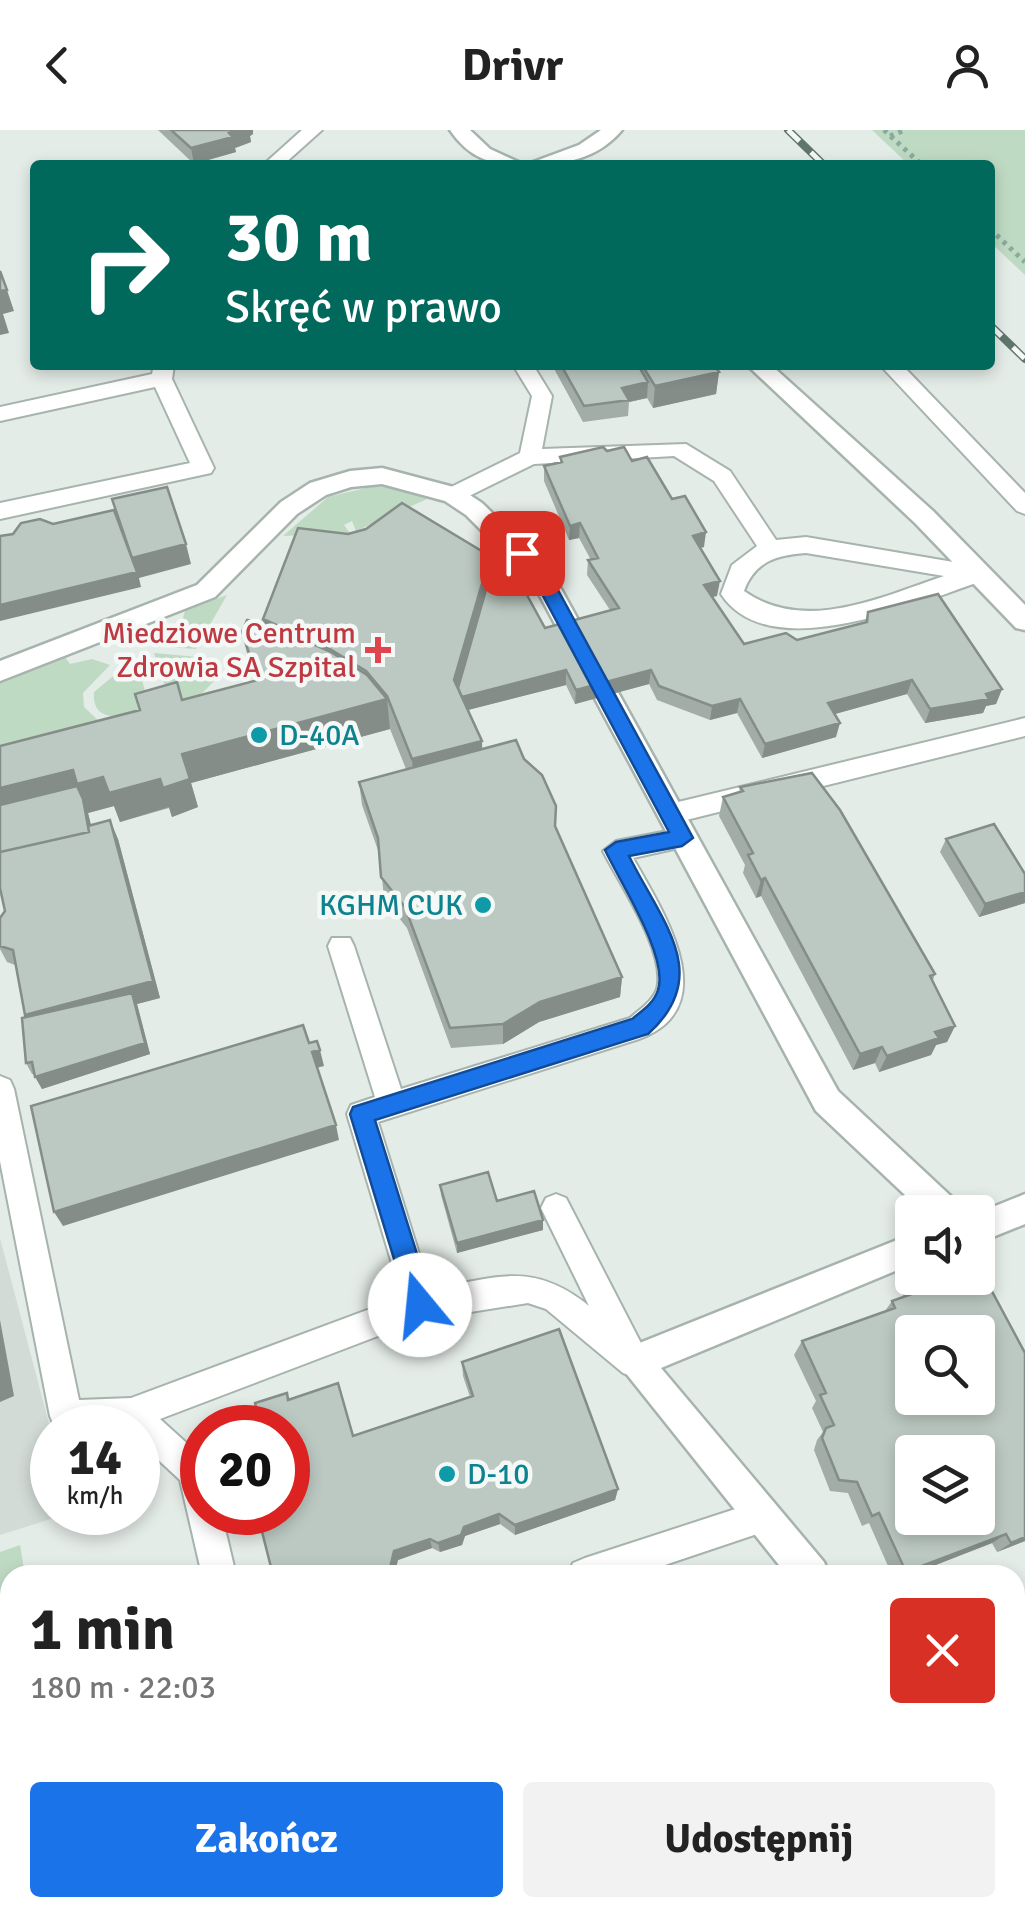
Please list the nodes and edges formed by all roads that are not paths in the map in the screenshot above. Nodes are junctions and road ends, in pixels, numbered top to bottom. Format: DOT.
graph roads {
  1 [pos="313,130"];
  2 [pos="460,130"];
  3 [pos="612,130"];
  4 [pos="278,160"];
  5 [pos="496,160"];
  6 [pos="570,160"];
  7 [pos="527,370"];
  8 [pos="763,370"];
  9 [pos="895,370"];
  10 [pos="163,372"];
  11 [pos="0,414"];
  12 [pos="530,457"];
  13 [pos="454,495"];
  14 [pos="1025,506"];
  15 [pos="0,511"];
  16 [pos="770,548"];
  17 [pos="977,574"];
  18 [pos="1025,622"];
  19 [pos="0,671"];
  20 [pos="1025,727"];
  21 [pos="676,826"];
  22 [pos="341,946"];
  23 [pos="0,1088"];
  24 [pos="392,1105"];
  25 [pos="927,1195"];
  26 [pos="556,1208"];
  27 [pos="1025,1209"];
  28 [pos="995,1221"];
  29 [pos="895,1256"];
  30 [pos="420,1305"];
  31 [pos="634,1362"];
  32 [pos="64,1405"];
  33 [pos="155,1405"];
  34 [pos="160,1440"];
  35 [pos="180,1458"];
  36 [pos="763,1516"];
  37 [pos="209,1535"];
  38 [pos="217,1565"];
  39 [pos="614,1565"];
  40 [pos="804,1565"];
  1 -- 4 [label="lane"];
  2 -- 5 [label="street"];
  3 -- 6 [label="street"];
  7 -- 12 [label="lane"];
  8 -- 17 [label="street"];
  9 -- 14 [label="lane"];
  10 -- 11 [label="lane"];
  10 -- 15 [label="lane"];
  12 -- 13 [label="lane"];
  12 -- 16 [label="lane"];
  13 -- 19 [label="street"];
  13 -- 21 [label="street"];
  16 -- 17 [label="lane"];
  16 -- 17 [label="lane"];
  17 -- 18 [label="street"];
  20 -- 21 [label="lane"];
  21 -- 24 [label="lane"];
  21 -- 25 [label="street"];
  22 -- 24 [label="lane"];
  23 -- 32 [label="lane"];
  24 -- 30 [label="lane"];
  26 -- 31 [label="lane"];
  27 -- 28 [label="street"];
  29 -- 31 [label="street"];
  30 -- 31 [label="lane"];
  30 -- 33 [label="lane"];
  31 -- 36 [label="street"];
  34 -- 35 [label="lane"];
  36 -- 39 [label="lane"];
  36 -- 40 [label="street"];
  37 -- 38 [label="lane"];
}
